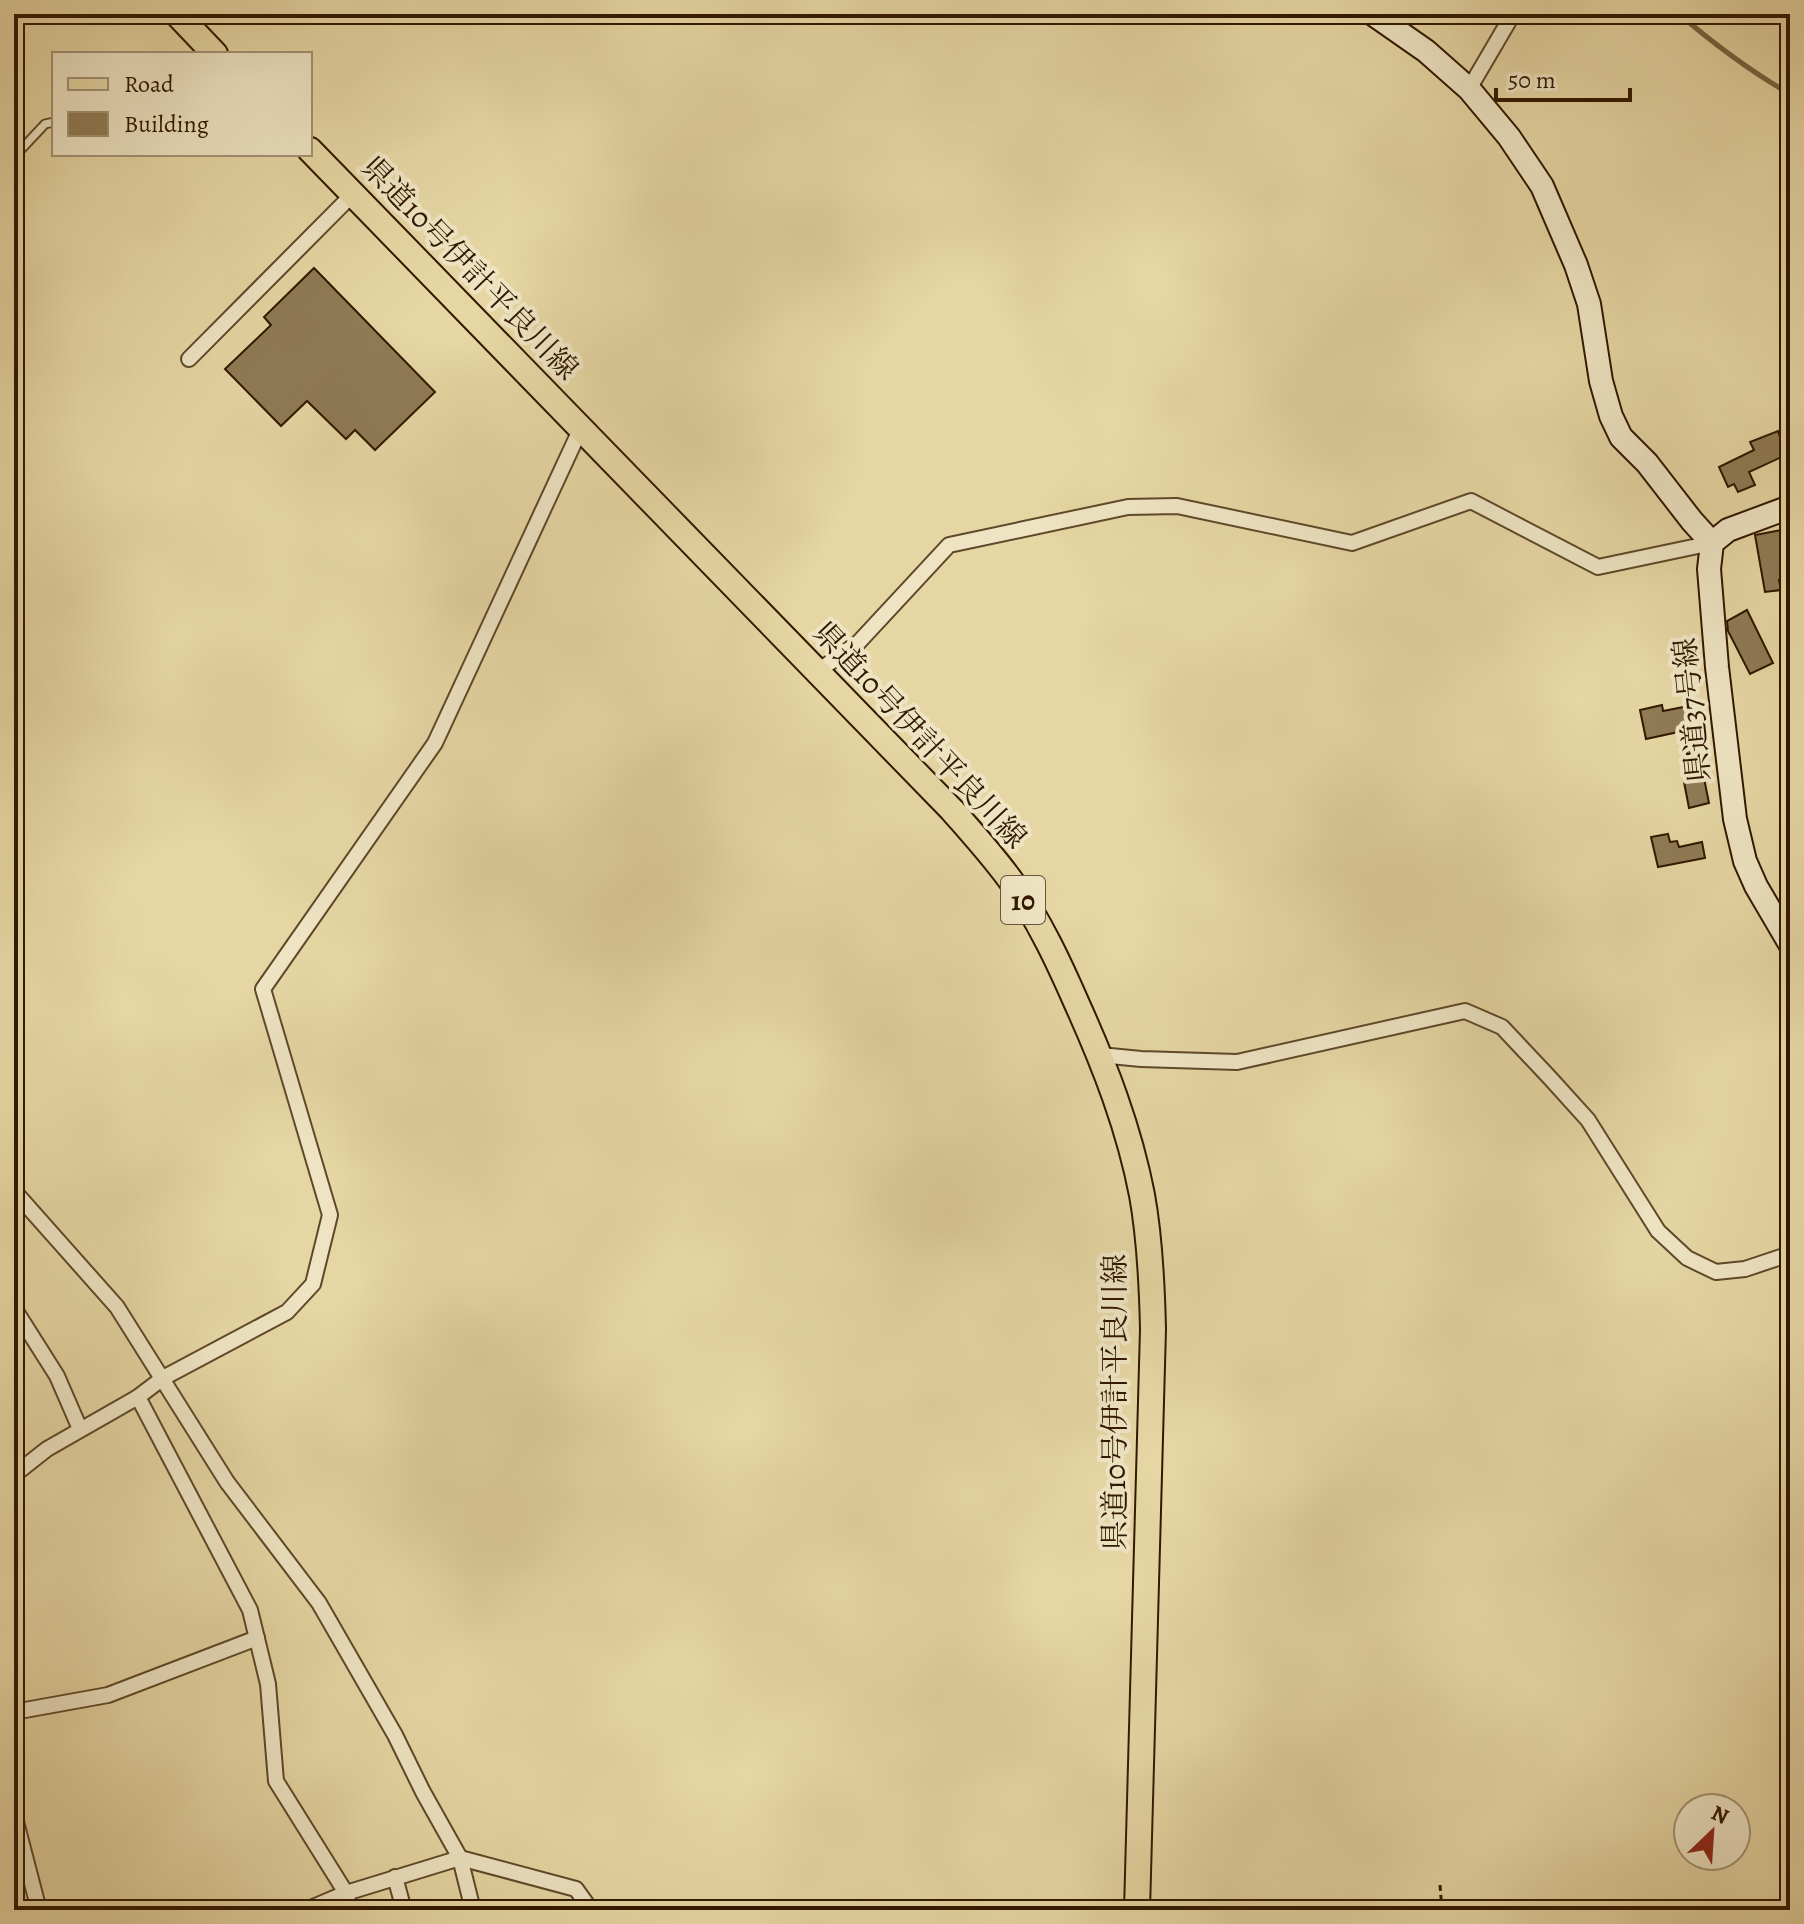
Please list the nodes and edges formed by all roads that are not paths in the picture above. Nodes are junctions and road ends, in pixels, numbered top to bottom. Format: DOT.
graph roads {
  1 [pos="177,14"];
  2 [pos="1373,14"];
  3 [pos="1513,14"];
  4 [pos="213,52"];
  5 [pos="1469,89"];
  6 [pos="52,122"];
  7 [pos="312,152"];
  8 [pos="14,157"];
  9 [pos="353,194"];
  10 [pos="189,359"];
  11 [pos="581,428"];
  12 [pos="1790,507"];
  13 [pos="1712,543"];
  14 [pos="818,671"];
  15 [pos="1790,944"];
  16 [pos="1100,1055"];
  17 [pos="14,1191"];
  18 [pos="1790,1259"];
  19 [pos="14,1308"];
  20 [pos="163,1378"];
  21 [pos="138,1397"];
  22 [pos="80,1429"];
  23 [pos="14,1475"];
  24 [pos="257,1638"];
  25 [pos="14,1712"];
  26 [pos="14,1814"];
  27 [pos="460,1858"];
  28 [pos="395,1877"];
  29 [pos="346,1893"];
  30 [pos="39,1910"];
  31 [pos="306,1910"];
  32 [pos="350,1910"];
  33 [pos="404,1910"];
  34 [pos="473,1910"];
  35 [pos="591,1910"];
  36 [pos="1137,1910"];
  1 -- 4 [label="main road"];
  2 -- 5 [label="street"];
  3 -- 5 [label="street"];
  5 -- 13 [label="street"];
  6 -- 8 [label="lane"];
  7 -- 9 [label="main road, 県道10号伊計平良川線 / 10"];
  9 -- 10 [label="street"];
  9 -- 11 [label="main road, 県道10号伊計平良川線 / 10"];
  11 -- 14 [label="main road, 県道10号伊計平良川線 / 10"];
  11 -- 20 [label="street"];
  12 -- 13 [label="street"];
  13 -- 14 [label="street"];
  13 -- 15 [label="street, 県道37号線"];
  14 -- 16 [label="main road, 県道10号伊計平良川線 / 10"];
  16 -- 18 [label="street"];
  16 -- 36 [label="main road, 県道10号伊計平良川線 / 10"];
  17 -- 20 [label="street"];
  19 -- 22 [label="street"];
  20 -- 21 [label="street"];
  20 -- 27 [label="street"];
  21 -- 22 [label="street"];
  21 -- 24 [label="street"];
  22 -- 23 [label="street"];
  24 -- 25 [label="street"];
  24 -- 29 [label="street"];
  26 -- 30 [label="street"];
  27 -- 28 [label="street"];
  27 -- 34 [label="street"];
  27 -- 35 [label="street"];
  28 -- 29 [label="street"];
  28 -- 33 [label="street"];
  29 -- 31 [label="street"];
  29 -- 32 [label="street"];
}
